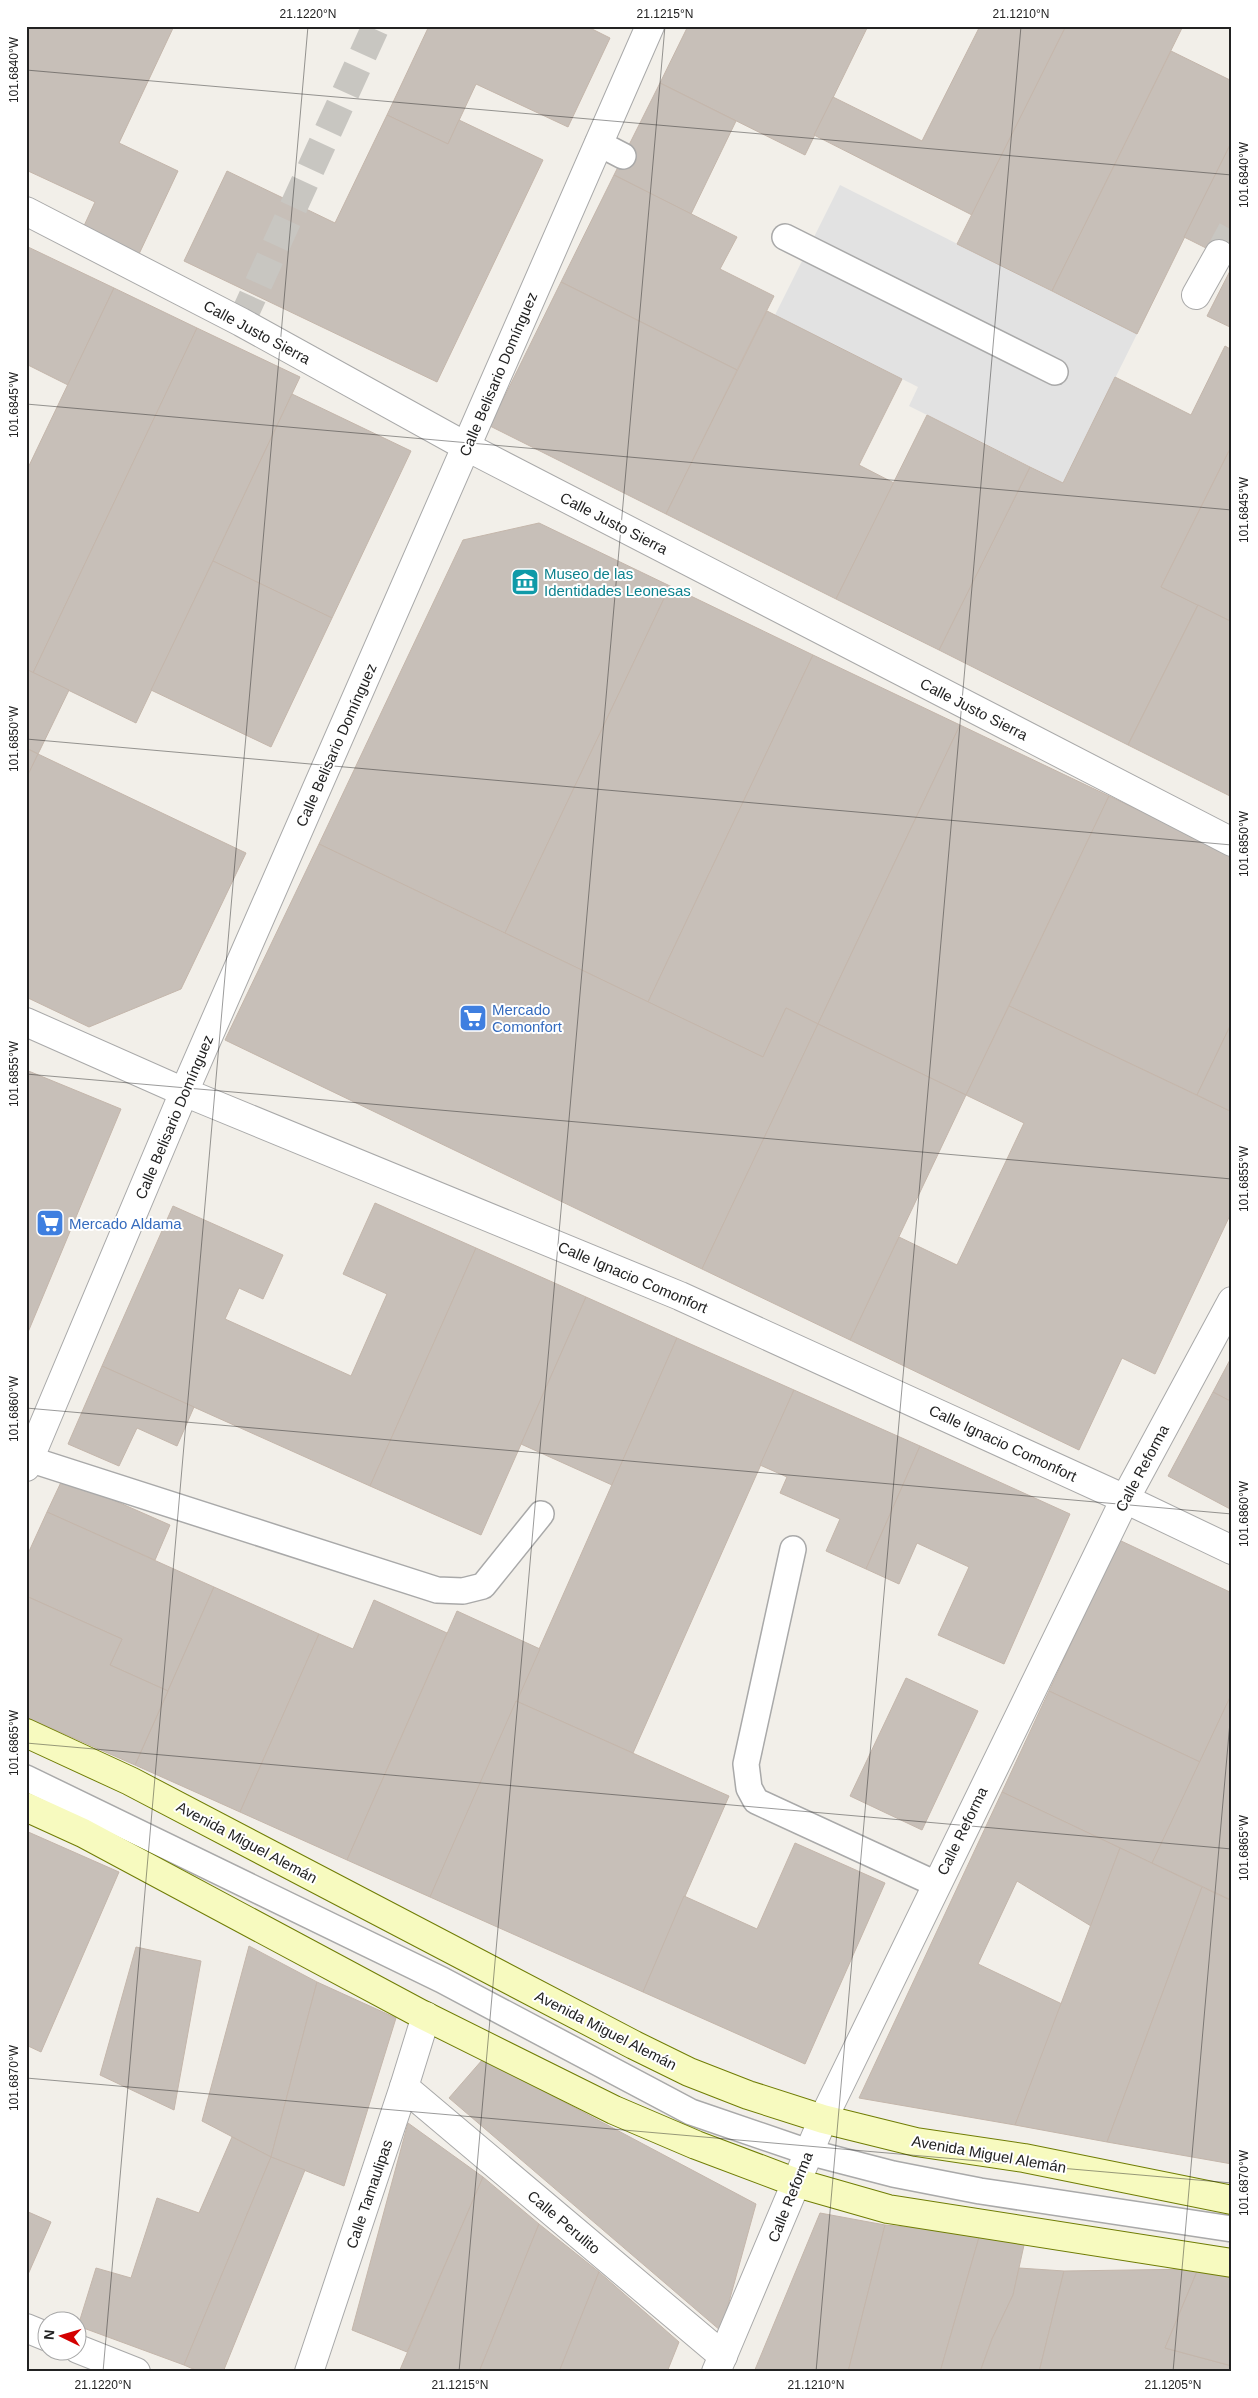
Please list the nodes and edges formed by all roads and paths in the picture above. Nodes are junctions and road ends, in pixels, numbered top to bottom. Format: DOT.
graph roads {
  1 [pos="650,26"];
  2 [pos="598,143"];
  3 [pos="623,156"];
  4 [pos="26,211"];
  5 [pos="785,237"];
  6 [pos="1219,254"];
  7 [pos="1196,295"];
  8 [pos="1055,372"];
  9 [pos="467,447"];
  10 [pos="1232,842"];
  11 [pos="26,1022"];
  12 [pos="184,1092"];
  13 [pos="1232,1302"];
  14 [pos="28,1463"];
  15 [pos="1125,1499"];
  16 [pos="541,1514"];
  17 [pos="792,1549"];
  18 [pos="1232,1550"];
  19 [pos="26,1733"];
  20 [pos="26,1778"];
  21 [pos="26,1807"];
  22 [pos="936,1884"];
  23 [pos="426,2016"];
  24 [pos="404,2088"];
  25 [pos="823,2119"];
  26 [pos="808,2152"];
  27 [pos="797,2183"];
  28 [pos="1232,2200"];
  29 [pos="1232,2229"];
  30 [pos="1232,2262"];
  31 [pos="26,2328"];
  32 [pos="38,2333"];
  33 [pos="88,2353"];
  34 [pos="720,2364"];
  35 [pos="136,2372"];
  36 [pos="309,2372"];
  1 -- 2 [label="street, Calle Belisario Domínguez"];
  2 -- 3 [label="lane"];
  2 -- 9 [label="street, Calle Belisario Domínguez"];
  4 -- 9 [label="street, Calle Justo Sierra"];
  5 -- 8 [label="lane"];
  6 -- 7 [label="street"];
  9 -- 10 [label="street, Calle Justo Sierra"];
  9 -- 12 [label="street, Calle Belisario Domínguez"];
  11 -- 12 [label="street, Calle Ignacio Comonfort"];
  12 -- 14 [label="street, Calle Belisario Domínguez"];
  12 -- 15 [label="street, Calle Ignacio Comonfort"];
  13 -- 15 [label="street, Calle Reforma"];
  14 -- 16 [label="lane"];
  15 -- 18 [label="street, Calle Ignacio Comonfort"];
  15 -- 22 [label="street, Calle Reforma"];
  17 -- 22 [label="lane"];
  19 -- 25 [label="main road, Avenida Miguel Alemán"];
  20 -- 26 [label="lane"];
  21 -- 23 [label="main road"];
  22 -- 25 [label="street, Calle Reforma"];
  23 -- 24 [label="street, Calle Tamaulipas"];
  23 -- 27 [label="main road"];
  24 -- 34 [label="street, Calle Perulito"];
  24 -- 36 [label="street, Calle Tamaulipas"];
  25 -- 26 [label="street, Calle Reforma"];
  25 -- 28 [label="main road, Avenida Miguel Alemán"];
  26 -- 27 [label="street, Calle Reforma"];
  26 -- 29 [label="lane"];
  27 -- 30 [label="main road"];
  27 -- 34 [label="street, Calle Reforma"];
  31 -- 32 [label="street"];
  33 -- 35 [label="street"];
}
